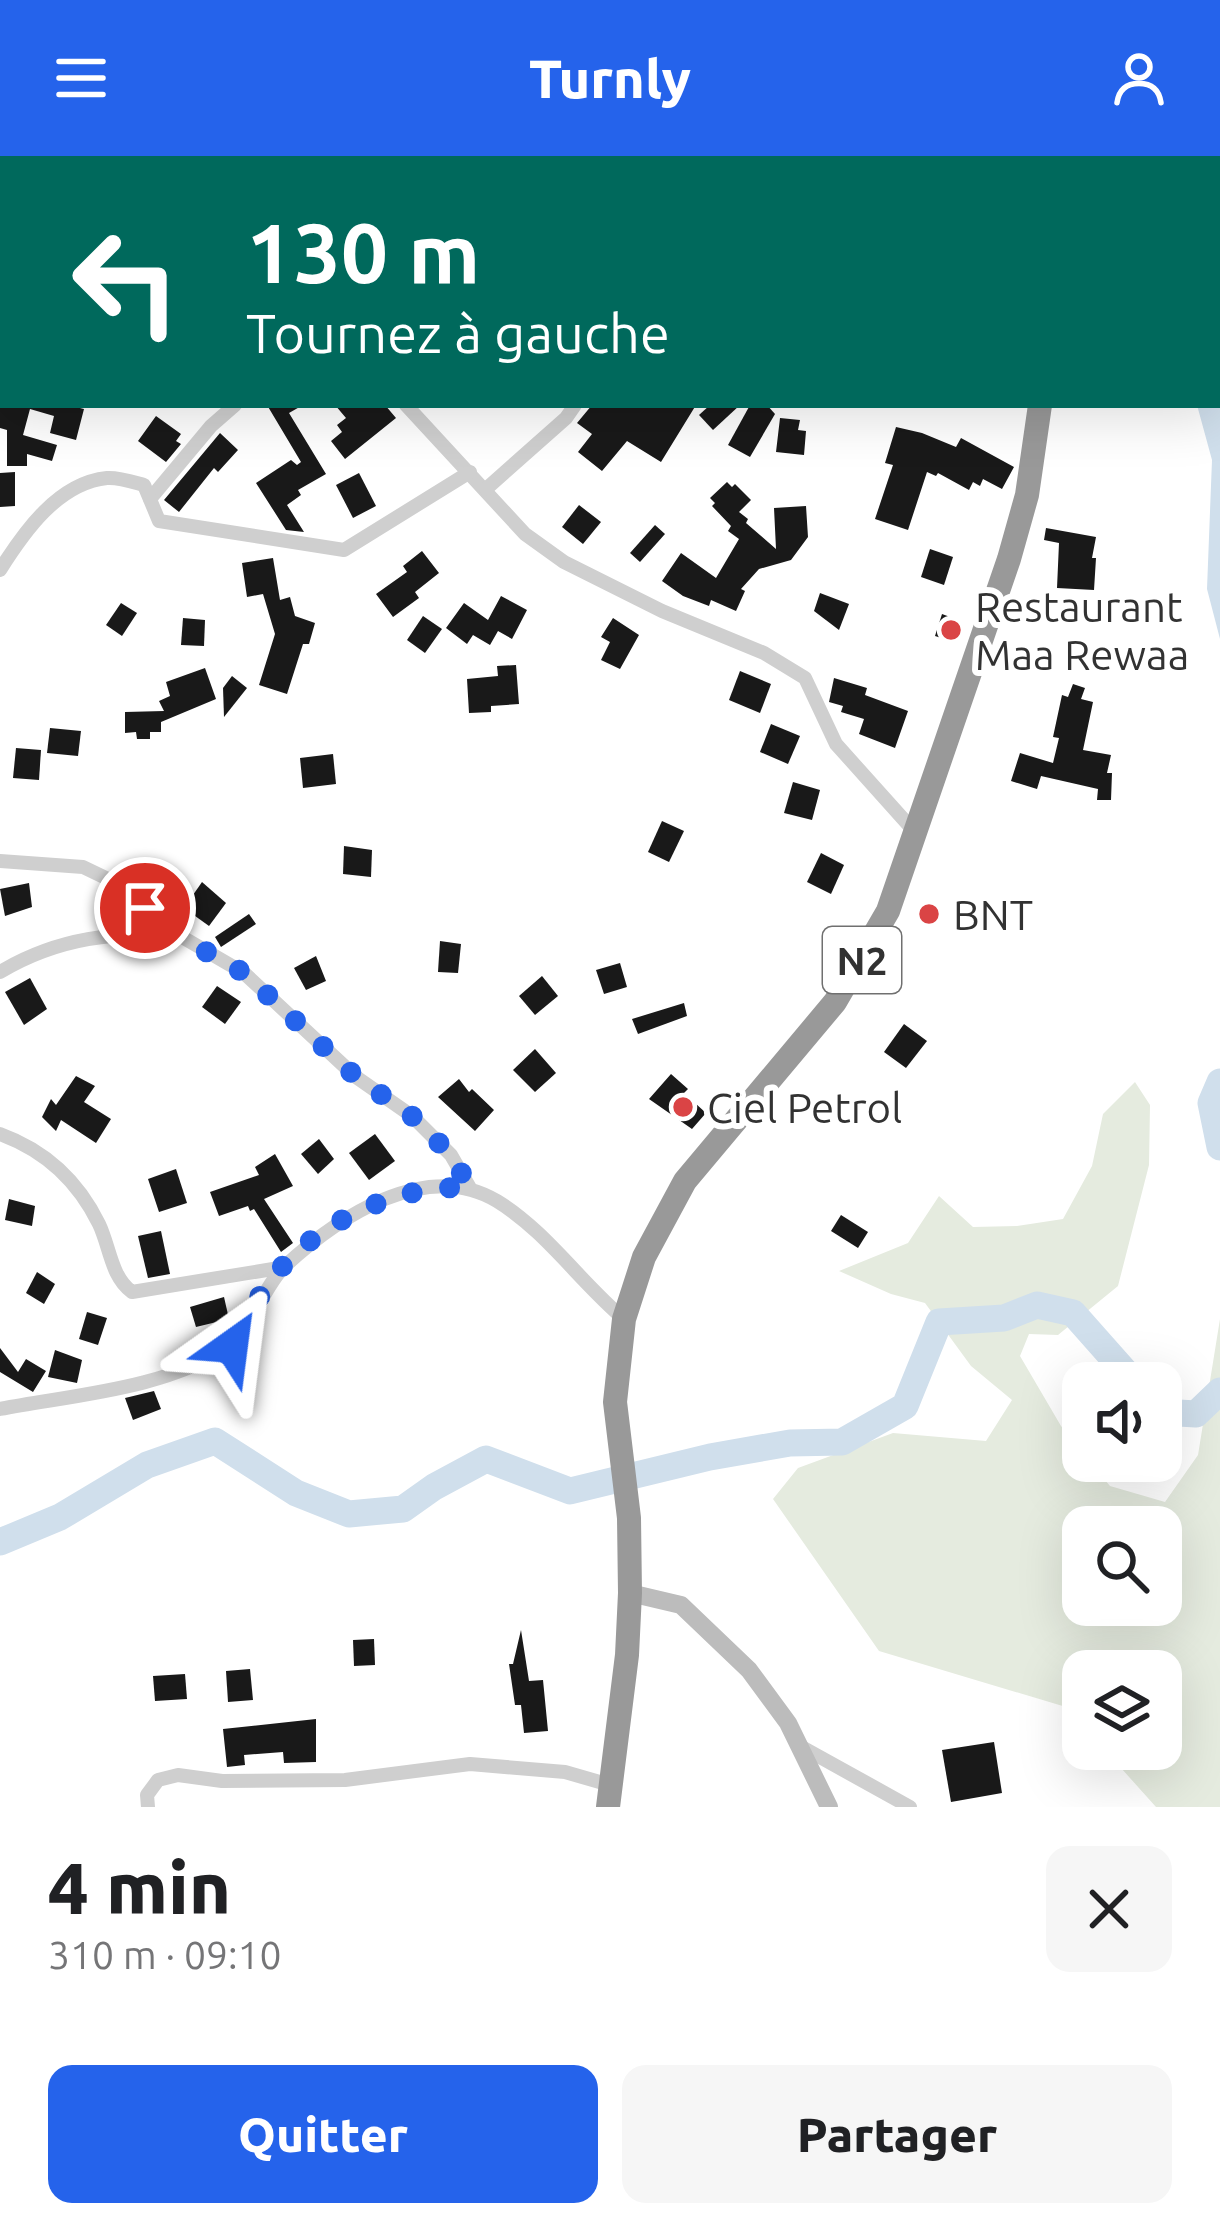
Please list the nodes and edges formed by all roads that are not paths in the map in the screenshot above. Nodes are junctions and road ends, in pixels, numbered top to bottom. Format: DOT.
graph roads {
  1 [pos="232,408"];
  2 [pos="409,408"];
  3 [pos="573,408"];
  4 [pos="1040,408"];
  5 [pos="470,472"];
  6 [pos="486,489"];
  7 [pos="150,500"];
  8 [pos="0,570"];
  9 [pos="914,831"];
  10 [pos="0,861"];
  11 [pos="182,938"];
  12 [pos="0,972"];
  13 [pos="0,1134"];
  14 [pos="470,1188"];
  15 [pos="284,1267"];
  16 [pos="624,1319"];
  17 [pos="0,1409"];
  18 [pos="630,1594"];
  19 [pos="800,1746"];
  20 [pos="609,1796"];
  21 [pos="148,1807"];
  22 [pos="829,1807"];
  23 [pos="910,1807"];
  1 -- 7 [label="street"];
  2 -- 5 [label="street"];
  3 -- 6 [label="street"];
  4 -- 9 [label="highway, N2"];
  5 -- 6 [label="street"];
  5 -- 7 [label="street"];
  6 -- 9 [label="street"];
  7 -- 8 [label="street"];
  9 -- 16 [label="highway, N2"];
  10 -- 11 [label="street"];
  11 -- 12 [label="street"];
  11 -- 14 [label="street"];
  13 -- 15 [label="street"];
  14 -- 15 [label="street"];
  14 -- 16 [label="street"];
  15 -- 17 [label="street"];
  16 -- 18 [label="highway, N2"];
  18 -- 19 [label="street"];
  18 -- 20 [label="highway, N2"];
  19 -- 22 [label="street"];
  19 -- 23 [label="street"];
  20 -- 21 [label="street"];
}
